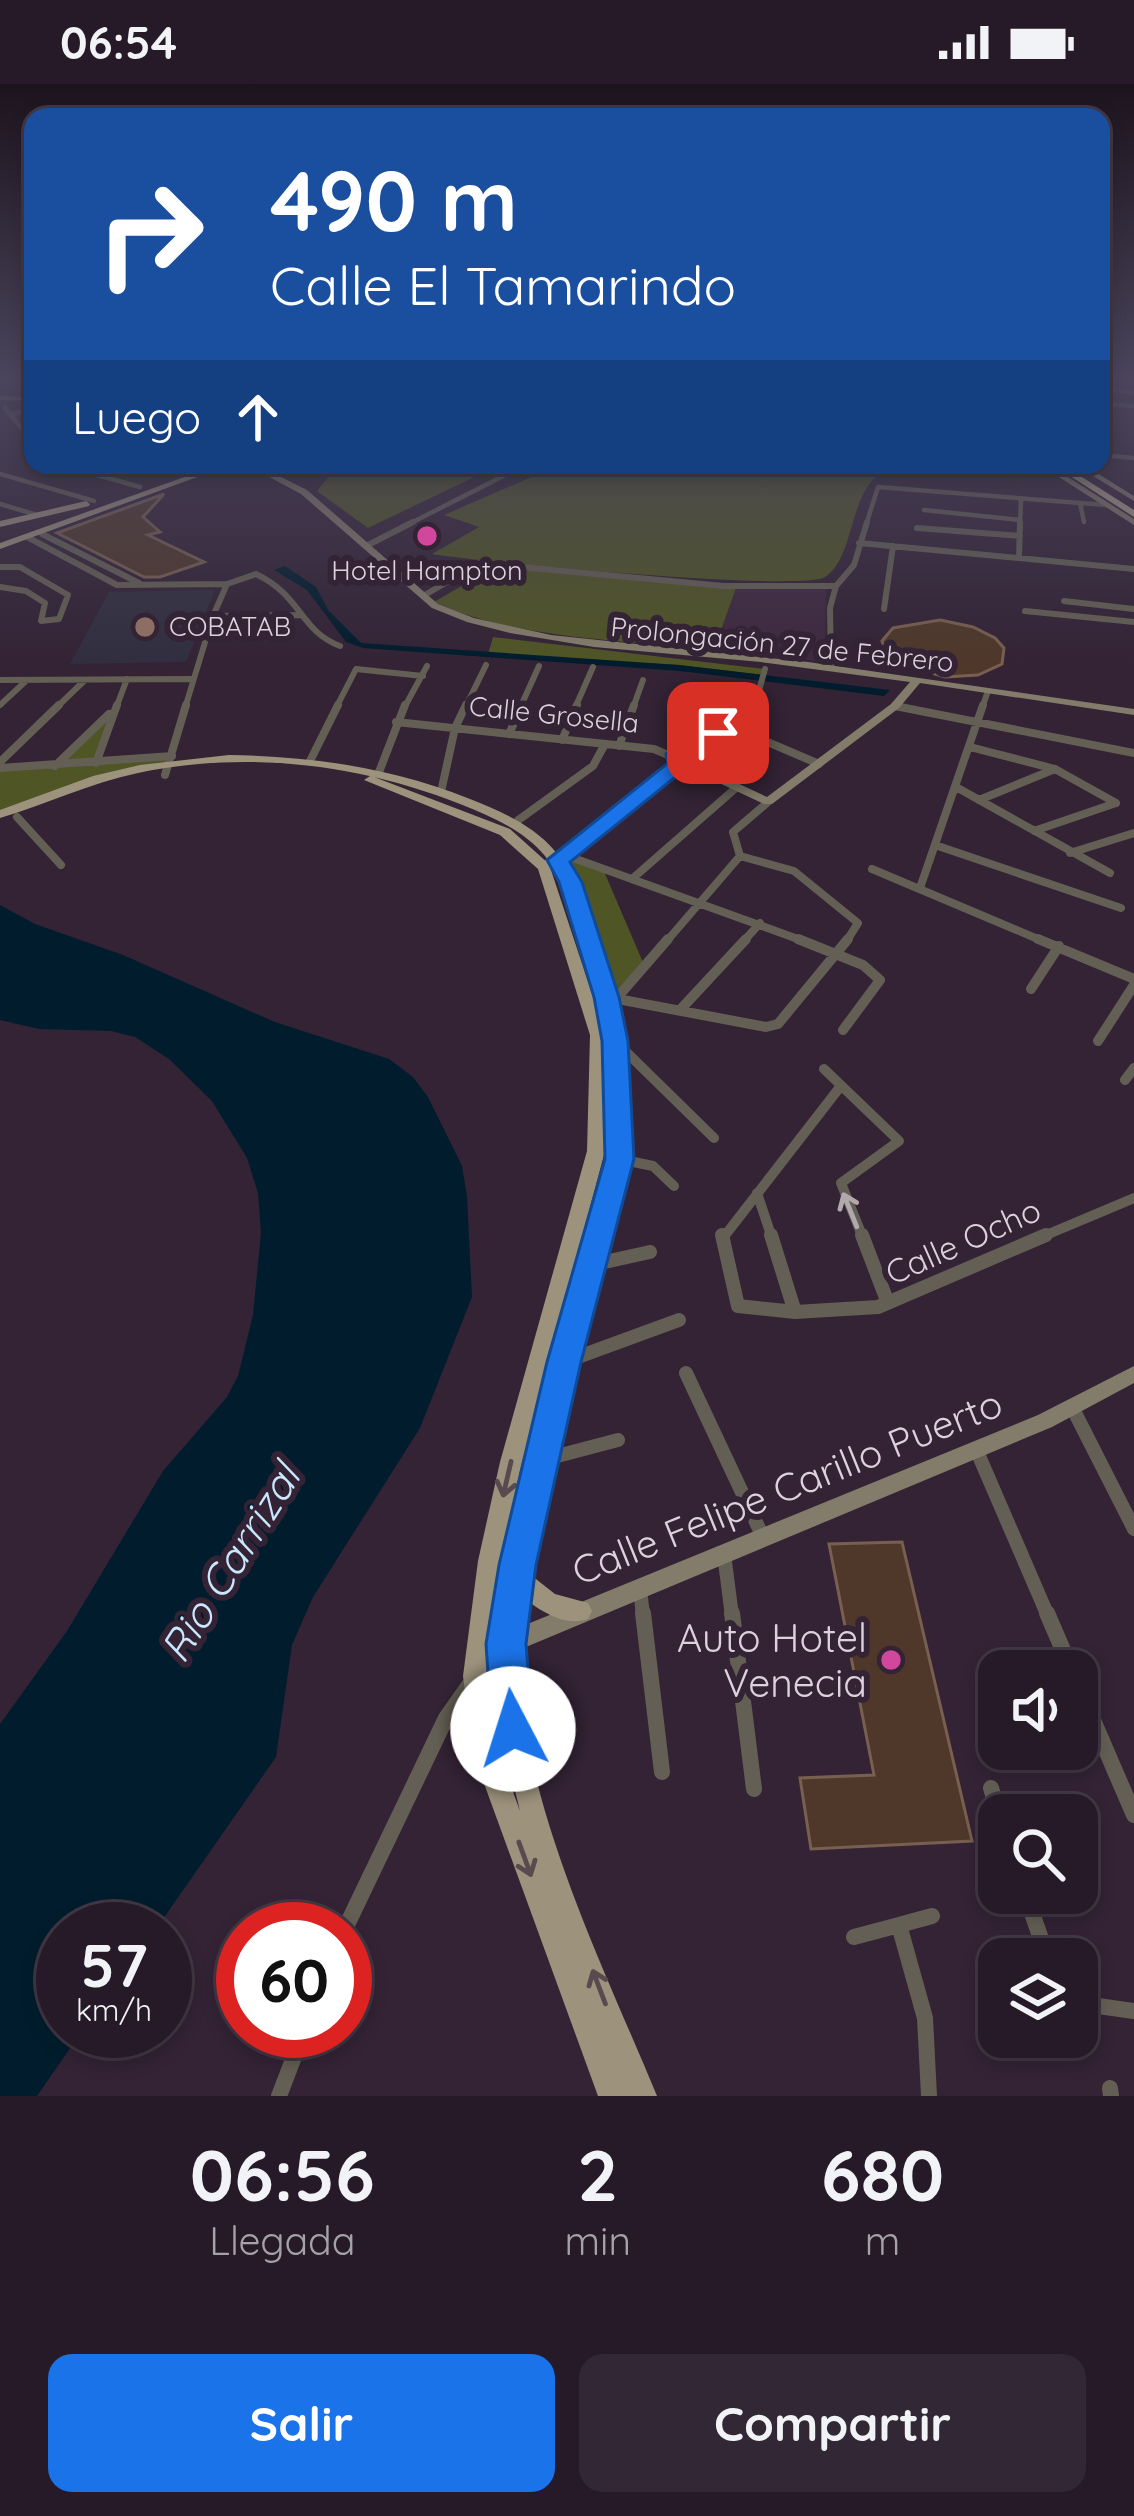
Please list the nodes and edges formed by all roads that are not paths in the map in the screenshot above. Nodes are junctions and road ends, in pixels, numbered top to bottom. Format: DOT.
graph roads {
  1 [pos="0,474"];
  2 [pos="94,474"];
  3 [pos="180,474"];
  4 [pos="199,474"];
  5 [pos="254,474"];
  6 [pos="269,474"];
  7 [pos="510,474"];
  8 [pos="1059,474"];
  9 [pos="1073,474"];
  10 [pos="1080,474"];
  11 [pos="1090,474"];
  12 [pos="140,487"];
  13 [pos="952,494"];
  14 [pos="1090,494"];
  15 [pos="1021,499"];
  16 [pos="94,501"];
  17 [pos="1080,503"];
  18 [pos="0,504"];
  19 [pos="953,504"];
  20 [pos="1106,505"];
  21 [pos="59,509"];
  22 [pos="924,511"];
  23 [pos="1134,512"];
  24 [pos="34,514"];
  25 [pos="80,514"];
  26 [pos="1020,520"];
  27 [pos="1084,522"];
  28 [pos="0,524"];
  29 [pos="917,528"];
  30 [pos="42,534"];
  31 [pos="1020,536"];
  32 [pos="29,538"];
  33 [pos="859,543"];
  34 [pos="0,546"];
  35 [pos="366,546"];
  36 [pos="893,546"];
  37 [pos="1019,557"];
  38 [pos="0,567"];
  39 [pos="1134,569"];
  40 [pos="142,584"];
  41 [pos="227,584"];
  42 [pos="836,586"];
  43 [pos="0,587"];
  44 [pos="423,596"];
  45 [pos="1064,601"];
  46 [pos="1134,609"];
  47 [pos="884,610"];
  48 [pos="1025,611"];
  49 [pos="302,615"];
  50 [pos="213,616"];
  51 [pos="1134,622"];
  52 [pos="340,646"];
  53 [pos="486,665"];
  54 [pos="539,666"];
  55 [pos="593,667"];
  56 [pos="831,667"];
  57 [pos="765,669"];
  58 [pos="190,679"];
  59 [pos="0,680"];
  60 [pos="27,680"];
  61 [pos="85,680"];
  62 [pos="127,680"];
  63 [pos="643,680"];
  64 [pos="918,682"];
  65 [pos="696,687"];
  66 [pos="988,691"];
  67 [pos="0,705"];
  68 [pos="895,706"];
  69 [pos="116,707"];
  70 [pos="1134,712"];
  71 [pos="396,722"];
  72 [pos="977,722"];
  73 [pos="455,728"];
  74 [pos="509,734"];
  75 [pos="758,738"];
  76 [pos="562,740"];
  77 [pos="605,745"];
  78 [pos="619,746"];
  79 [pos="970,747"];
  80 [pos="1134,753"];
  81 [pos="679,757"];
  82 [pos="310,761"];
  83 [pos="96,763"];
  84 [pos="819,764"];
  85 [pos="0,765"];
  86 [pos="56,766"];
  87 [pos="169,766"];
  88 [pos="1055,769"];
  89 [pos="379,772"];
  90 [pos="737,787"];
  91 [pos="956,788"];
  92 [pos="441,792"];
  93 [pos="979,800"];
  94 [pos="768,802"];
  95 [pos="6,818"];
  96 [pos="517,821"];
  97 [pos="1034,832"];
  98 [pos="1134,833"];
  99 [pos="935,845"];
  100 [pos="1070,853"];
  101 [pos="740,856"];
  102 [pos="556,861"];
  103 [pos="61,865"];
  104 [pos="872,868"];
  105 [pos="1111,873"];
  106 [pos="632,879"];
  107 [pos="920,888"];
  108 [pos="703,904"];
  109 [pos="1121,908"];
  110 [pos="760,923"];
  111 [pos="1059,946"];
  112 [pos="837,955"];
  113 [pos="1134,982"];
  114 [pos="1031,989"];
  115 [pos="611,998"];
  116 [pos="680,1010"];
  117 [pos="843,1030"];
  118 [pos="615,1041"];
  119 [pos="1098,1041"];
  120 [pos="1134,1068"];
  121 [pos="824,1069"];
  122 [pos="1125,1080"];
  123 [pos="840,1087"];
  124 [pos="715,1138"];
  125 [pos="619,1159"];
  126 [pos="674,1186"];
  127 [pos="757,1193"];
  128 [pos="1134,1198"];
  129 [pos="650,1252"];
  130 [pos="591,1265"];
  131 [pos="888,1303"];
  132 [pos="795,1312"];
  133 [pos="679,1320"];
  134 [pos="564,1362"];
  135 [pos="686,1373"];
  136 [pos="1134,1374"];
  137 [pos="1072,1407"];
  138 [pos="618,1440"];
  139 [pos="976,1449"];
  140 [pos="542,1460"];
  141 [pos="1134,1528"];
  142 [pos="762,1535"];
  143 [pos="723,1551"];
  144 [pos="516,1578"];
  145 [pos="640,1585"];
  146 [pos="580,1611"];
  147 [pos="506,1644"];
  148 [pos="1063,1650"];
  149 [pos="475,1676"];
  150 [pos="1098,1732"];
  151 [pos="662,1772"];
  152 [pos="991,1788"];
  153 [pos="754,1789"];
  154 [pos="993,1794"];
  155 [pos="1134,1815"];
  156 [pos="358,1902"];
  157 [pos="932,1916"];
  158 [pos="899,1925"];
  159 [pos="854,1937"];
  160 [pos="1098,2006"];
  161 [pos="1134,2011"];
  162 [pos="294,2058"];
  163 [pos="279,2096"];
  164 [pos="613,2096"];
  165 [pos="641,2096"];
  166 [pos="929,2096"];
  1 -- 16 [label="street"];
  2 -- 12 [label="street"];
  3 -- 12 [label="main road"];
  4 -- 25 [label="main road"];
  5 -- 57 [label="main road, Prolongación 27 de Febrero"];
  6 -- 35 [label="main road, Prolongación 27 de Febrero"];
  7 -- 35 [label="street"];
  8 -- 14 [label="main road"];
  9 -- 23 [label="highway"];
  10 -- 23 [label="highway"];
  11 -- 23 [label="main road"];
  12 -- 16 [label="main road"];
  13 -- 15 [label="street"];
  13 -- 19 [label="street"];
  13 -- 33 [label="street"];
  14 -- 20 [label="main road"];
  14 -- 23 [label="highway"];
  15 -- 17 [label="street"];
  15 -- 26 [label="street"];
  16 -- 21 [label="main road"];
  17 -- 20 [label="street"];
  17 -- 27 [label="street"];
  18 -- 24 [label="street"];
  20 -- 23 [label="main road"];
  21 -- 24 [label="main road"];
  21 -- 25 [label="main road"];
  22 -- 26 [label="street"];
  24 -- 28 [label="main road"];
  25 -- 30 [label="main road"];
  26 -- 31 [label="street"];
  29 -- 31 [label="street"];
  30 -- 32 [label="main road"];
  30 -- 40 [label="street"];
  31 -- 37 [label="street"];
  32 -- 34 [label="main road"];
  32 -- 40 [label="street"];
  33 -- 36 [label="street"];
  33 -- 42 [label="street"];
  35 -- 44 [label="main road, Prolongación 27 de Febrero"];
  36 -- 37 [label="street"];
  36 -- 47 [label="street"];
  37 -- 39 [label="street"];
  38 -- 43 [label="street"];
  40 -- 41 [label="street"];
  41 -- 49 [label="street"];
  41 -- 50 [label="street"];
  42 -- 44 [label="street"];
  42 -- 56 [label="street"];
  44 -- 56 [label="main road, Prolongación 27 de Febrero"];
  45 -- 46 [label="street"];
  48 -- 51 [label="street"];
  49 -- 50 [label="street"];
  49 -- 52 [label="street"];
  50 -- 58 [label="street"];
  53 -- 73 [label="street"];
  54 -- 74 [label="street"];
  55 -- 76 [label="street"];
  56 -- 64 [label="main road, Prolongación 27 de Febrero"];
  57 -- 64 [label="main road, Prolongación 27 de Febrero"];
  57 -- 81 [label="street"];
  58 -- 62 [label="street"];
  58 -- 87 [label="street"];
  59 -- 60 [label="street"];
  60 -- 61 [label="street"];
  60 -- 67 [label="street"];
  61 -- 62 [label="street"];
  61 -- 85 [label="street"];
  62 -- 69 [label="street"];
  63 -- 78 [label="street"];
  64 -- 66 [label="main road, Prolongación 27 de Febrero"];
  64 -- 68 [label="main road"];
  65 -- 81 [label="street"];
  66 -- 70 [label="main road, Prolongación 27 de Febrero"];
  66 -- 72 [label="street"];
  68 -- 72 [label="street"];
  68 -- 84 [label="main road"];
  69 -- 83 [label="street"];
  69 -- 86 [label="street"];
  71 -- 73 [label="street, Calle Grosella"];
  71 -- 82 [label="street"];
  71 -- 89 [label="street"];
  72 -- 79 [label="street"];
  72 -- 80 [label="street"];
  73 -- 74 [label="street, Calle Grosella"];
  73 -- 92 [label="street"];
  74 -- 76 [label="street, Calle Grosella"];
  75 -- 84 [label="street"];
  76 -- 77 [label="street, Calle Grosella"];
  77 -- 78 [label="street, Calle Grosella"];
  77 -- 96 [label="street"];
  78 -- 81 [label="street, Calle Grosella"];
  79 -- 88 [label="street"];
  79 -- 91 [label="street"];
  81 -- 90 [label="main road, Calle Grosella"];
  81 -- 102 [label="main road"];
  82 -- 87 [label="main road"];
  82 -- 89 [label="main road"];
  83 -- 86 [label="street"];
  83 -- 87 [label="street"];
  84 -- 94 [label="main road"];
  85 -- 86 [label="street"];
  87 -- 95 [label="main road"];
  87 -- 102 [label="main road"];
  88 -- 93 [label="street"];
  88 -- 97 [label="street"];
  89 -- 92 [label="main road"];
  90 -- 94 [label="main road, Calle Grosella"];
  90 -- 106 [label="street"];
  91 -- 93 [label="street"];
  91 -- 99 [label="street"];
  92 -- 96 [label="main road"];
  93 -- 97 [label="street"];
  94 -- 101 [label="street"];
  95 -- 103 [label="street"];
  96 -- 102 [label="main road"];
  97 -- 100 [label="street"];
  98 -- 100 [label="street"];
  99 -- 107 [label="street"];
  99 -- 109 [label="street"];
  100 -- 105 [label="street"];
  101 -- 108 [label="street"];
  101 -- 112 [label="street"];
  102 -- 106 [label="street"];
  102 -- 115 [label="main road"];
  102 -- 149 [label="main road, one-way"];
  104 -- 107 [label="street"];
  106 -- 108 [label="street"];
  107 -- 111 [label="street"];
  108 -- 110 [label="street"];
  108 -- 115 [label="street"];
  110 -- 112 [label="street"];
  110 -- 116 [label="street"];
  111 -- 113 [label="street"];
  111 -- 114 [label="street"];
  112 -- 116 [label="street"];
  112 -- 117 [label="street"];
  113 -- 119 [label="street"];
  115 -- 116 [label="street"];
  115 -- 118 [label="main road"];
  118 -- 124 [label="street"];
  118 -- 125 [label="main road"];
  120 -- 122 [label="street"];
  121 -- 123 [label="street"];
  123 -- 127 [label="street"];
  131 -- 123 [label="street, one-way"];
  125 -- 126 [label="street"];
  125 -- 130 [label="main road"];
  127 -- 132 [label="street"];
  127 -- 132 [label="street, Calle Ocho"];
  128 -- 131 [label="street, Calle Ocho"];
  129 -- 130 [label="street"];
  130 -- 134 [label="main road"];
  131 -- 132 [label="street, Calle Ocho"];
  133 -- 134 [label="street"];
  134 -- 140 [label="main road"];
  135 -- 142 [label="street"];
  136 -- 137 [label="main road, Calle Felipe Carillo Puerto"];
  137 -- 139 [label="main road, Calle Felipe Carillo Puerto"];
  137 -- 141 [label="street"];
  138 -- 140 [label="street"];
  139 -- 142 [label="main road, Calle Felipe Carillo Puerto"];
  139 -- 148 [label="street"];
  140 -- 144 [label="main road"];
  142 -- 143 [label="main road, Calle Felipe Carillo Puerto"];
  143 -- 145 [label="main road, Calle Felipe Carillo Puerto"];
  143 -- 153 [label="street"];
  144 -- 146 [label="main road"];
  144 -- 147 [label="main road"];
  145 -- 146 [label="main road, Calle Felipe Carillo Puerto"];
  145 -- 151 [label="street"];
  146 -- 147 [label="main road, Calle Felipe Carillo Puerto"];
  147 -- 149 [label="main road, Calle Felipe Carillo Puerto"];
  165 -- 147 [label="main road, one-way"];
  149 -- 156 [label="street"];
  149 -- 164 [label="main road, one-way"];
  150 -- 155 [label="street"];
  152 -- 154 [label="street"];
  157 -- 158 [label="street"];
  158 -- 159 [label="street"];
  158 -- 166 [label="street"];
  160 -- 161 [label="street"];
  162 -- 163 [label="street"];
}
